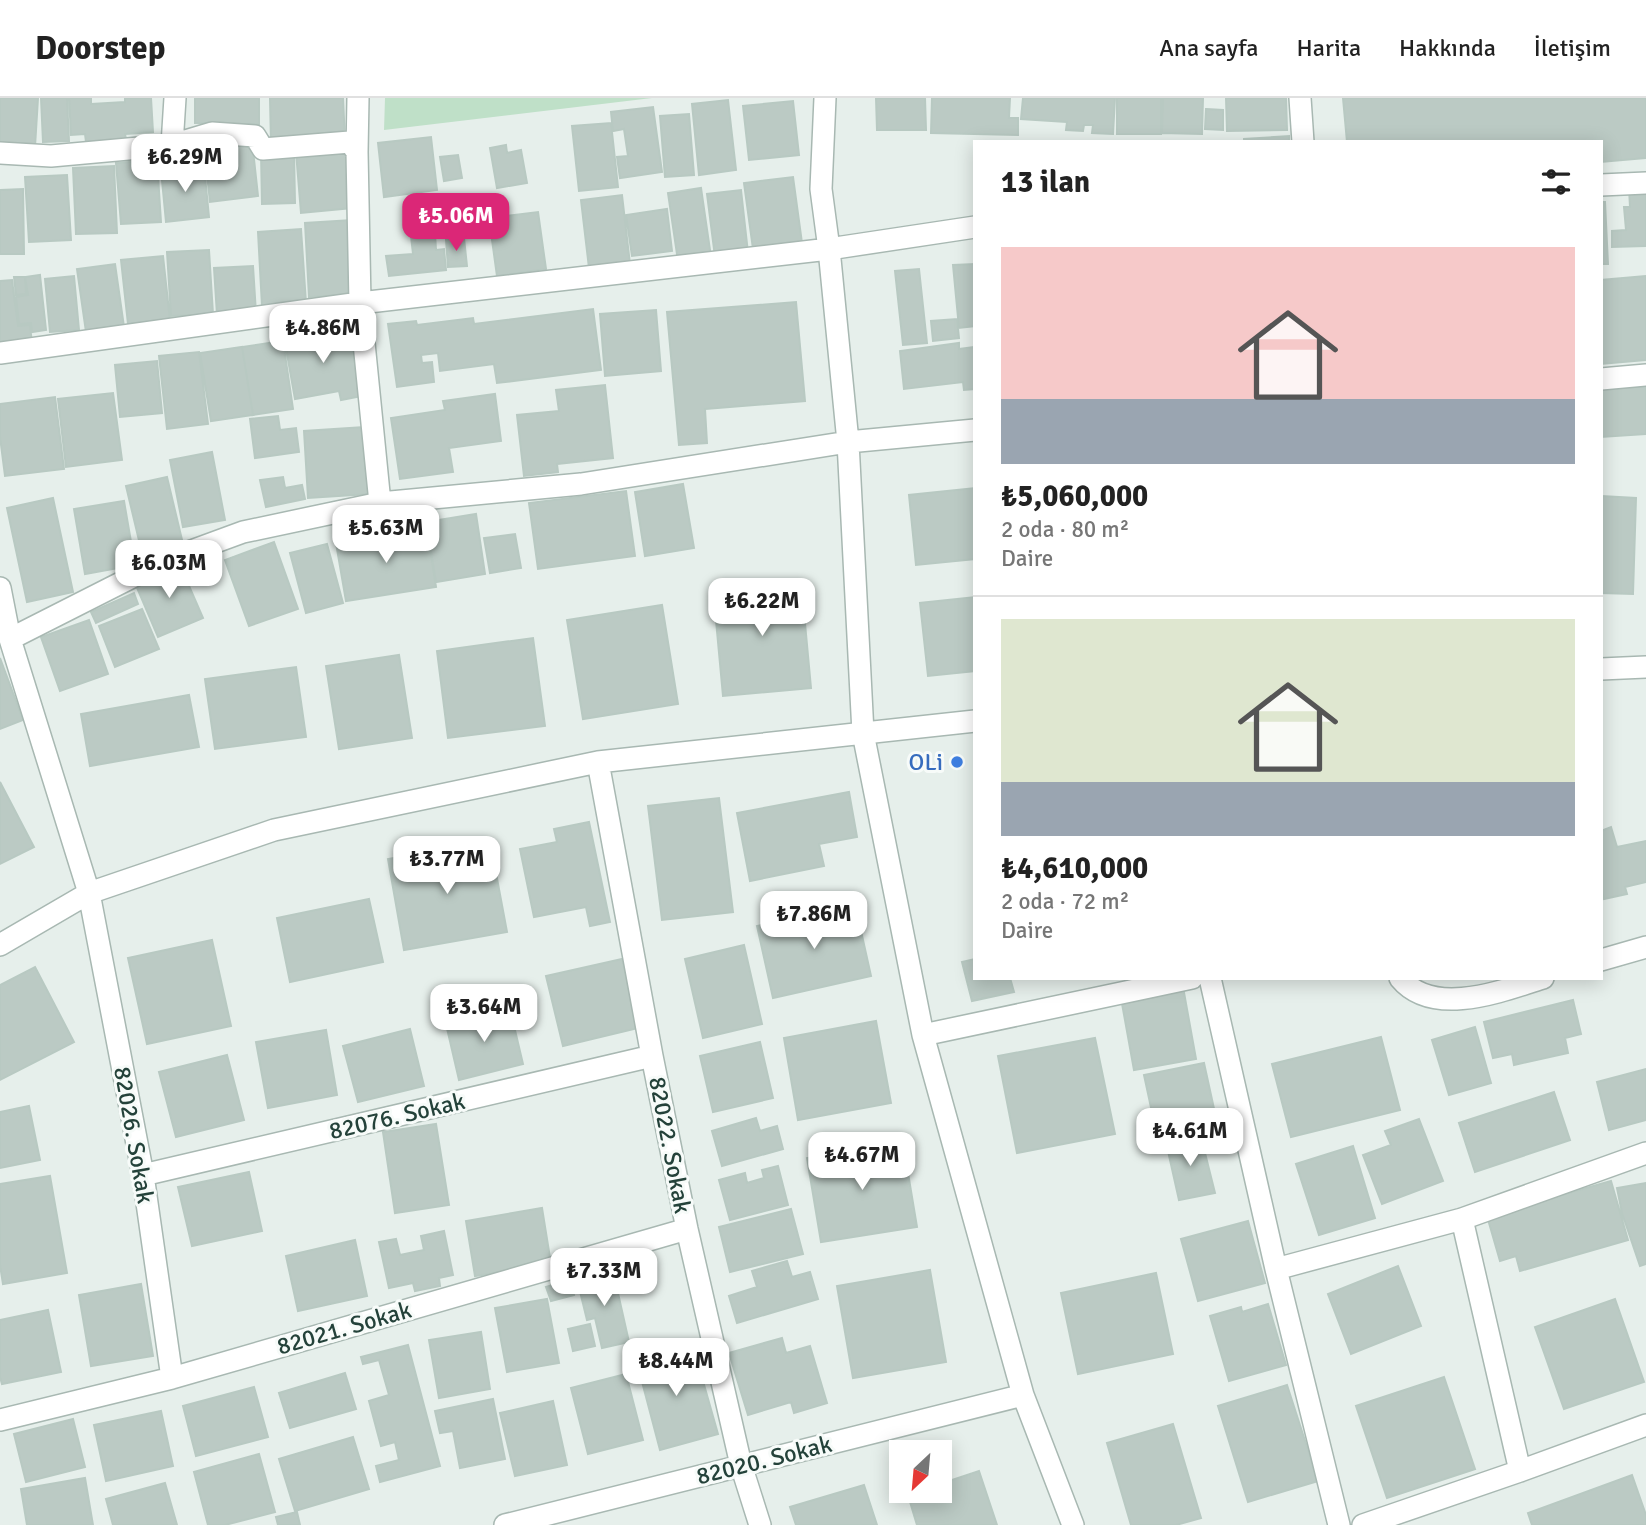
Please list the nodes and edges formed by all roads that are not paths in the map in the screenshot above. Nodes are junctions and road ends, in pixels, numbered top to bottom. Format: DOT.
graph roads {
  1 [pos="175,98"];
  2 [pos="358,98"];
  3 [pos="825,98"];
  4 [pos="1300,98"];
  5 [pos="1303,140"];
  6 [pos="172,145"];
  7 [pos="357,152"];
  8 [pos="0,153"];
  9 [pos="1646,183"];
  10 [pos="1603,186"];
  11 [pos="973,227"];
  12 [pos="829,249"];
  13 [pos="360,303"];
  14 [pos="0,353"];
  15 [pos="1646,375"];
  16 [pos="1603,379"];
  17 [pos="973,430"];
  18 [pos="848,442"];
  19 [pos="380,503"];
  20 [pos="0,588"];
  21 [pos="10,639"];
  22 [pos="1646,667"];
  23 [pos="1603,670"];
  24 [pos="973,721"];
  25 [pos="863,733"];
  26 [pos="598,762"];
  27 [pos="89,893"];
  28 [pos="0,945"];
  29 [pos="1646,947"];
  30 [pos="1603,959"];
  31 [pos="1183,980"];
  32 [pos="1210,980"];
  33 [pos="1402,980"];
  34 [pos="1537,980"];
  35 [pos="923,1035"];
  36 [pos="652,1056"];
  37 [pos="1646,1153"];
  38 [pos="143,1175"];
  39 [pos="1462,1219"];
  40 [pos="687,1228"];
  41 [pos="1276,1269"];
  42 [pos="172,1378"];
  43 [pos="1023,1395"];
  44 [pos="0,1420"];
  45 [pos="1646,1425"];
  46 [pos="741,1465"];
  47 [pos="1520,1471"];
  48 [pos="505,1525"];
  49 [pos="760,1525"];
  50 [pos="1073,1525"];
  51 [pos="1339,1525"];
  52 [pos="1363,1525"];
  1 -- 6 [label="street"];
  2 -- 7 [label="street"];
  3 -- 12 [label="street"];
  4 -- 5 [label="street"];
  6 -- 7 [label="street"];
  6 -- 8 [label="street"];
  7 -- 13 [label="street"];
  9 -- 10 [label="street"];
  11 -- 12 [label="street"];
  12 -- 13 [label="street"];
  12 -- 18 [label="street"];
  13 -- 14 [label="street"];
  13 -- 19 [label="street"];
  15 -- 16 [label="street"];
  17 -- 18 [label="street"];
  18 -- 19 [label="street"];
  18 -- 25 [label="street"];
  19 -- 21 [label="street"];
  20 -- 21 [label="street, 82026. Sokak"];
  21 -- 27 [label="street, 82026. Sokak"];
  22 -- 23 [label="street"];
  24 -- 25 [label="street"];
  25 -- 26 [label="street"];
  25 -- 35 [label="street"];
  26 -- 27 [label="street"];
  26 -- 36 [label="street, 82022. Sokak"];
  27 -- 28 [label="street"];
  27 -- 38 [label="street, 82026. Sokak"];
  29 -- 30 [label="street"];
  31 -- 35 [label="street"];
  32 -- 41 [label="street"];
  33 -- 34 [label="street"];
  35 -- 43 [label="street"];
  36 -- 38 [label="street, 82076. Sokak"];
  36 -- 40 [label="street, 82022. Sokak"];
  37 -- 39 [label="street"];
  38 -- 42 [label="street, 82026. Sokak"];
  39 -- 41 [label="street"];
  39 -- 47 [label="street"];
  40 -- 42 [label="street, 82021. Sokak"];
  40 -- 46 [label="street, 82022. Sokak"];
  41 -- 51 [label="street"];
  42 -- 44 [label="street, 82021. Sokak"];
  43 -- 46 [label="street, 82020. Sokak"];
  43 -- 50 [label="street"];
  45 -- 47 [label="street"];
  46 -- 48 [label="street, 82020. Sokak"];
  46 -- 49 [label="street, 82022. Sokak"];
  47 -- 52 [label="street"];
}
